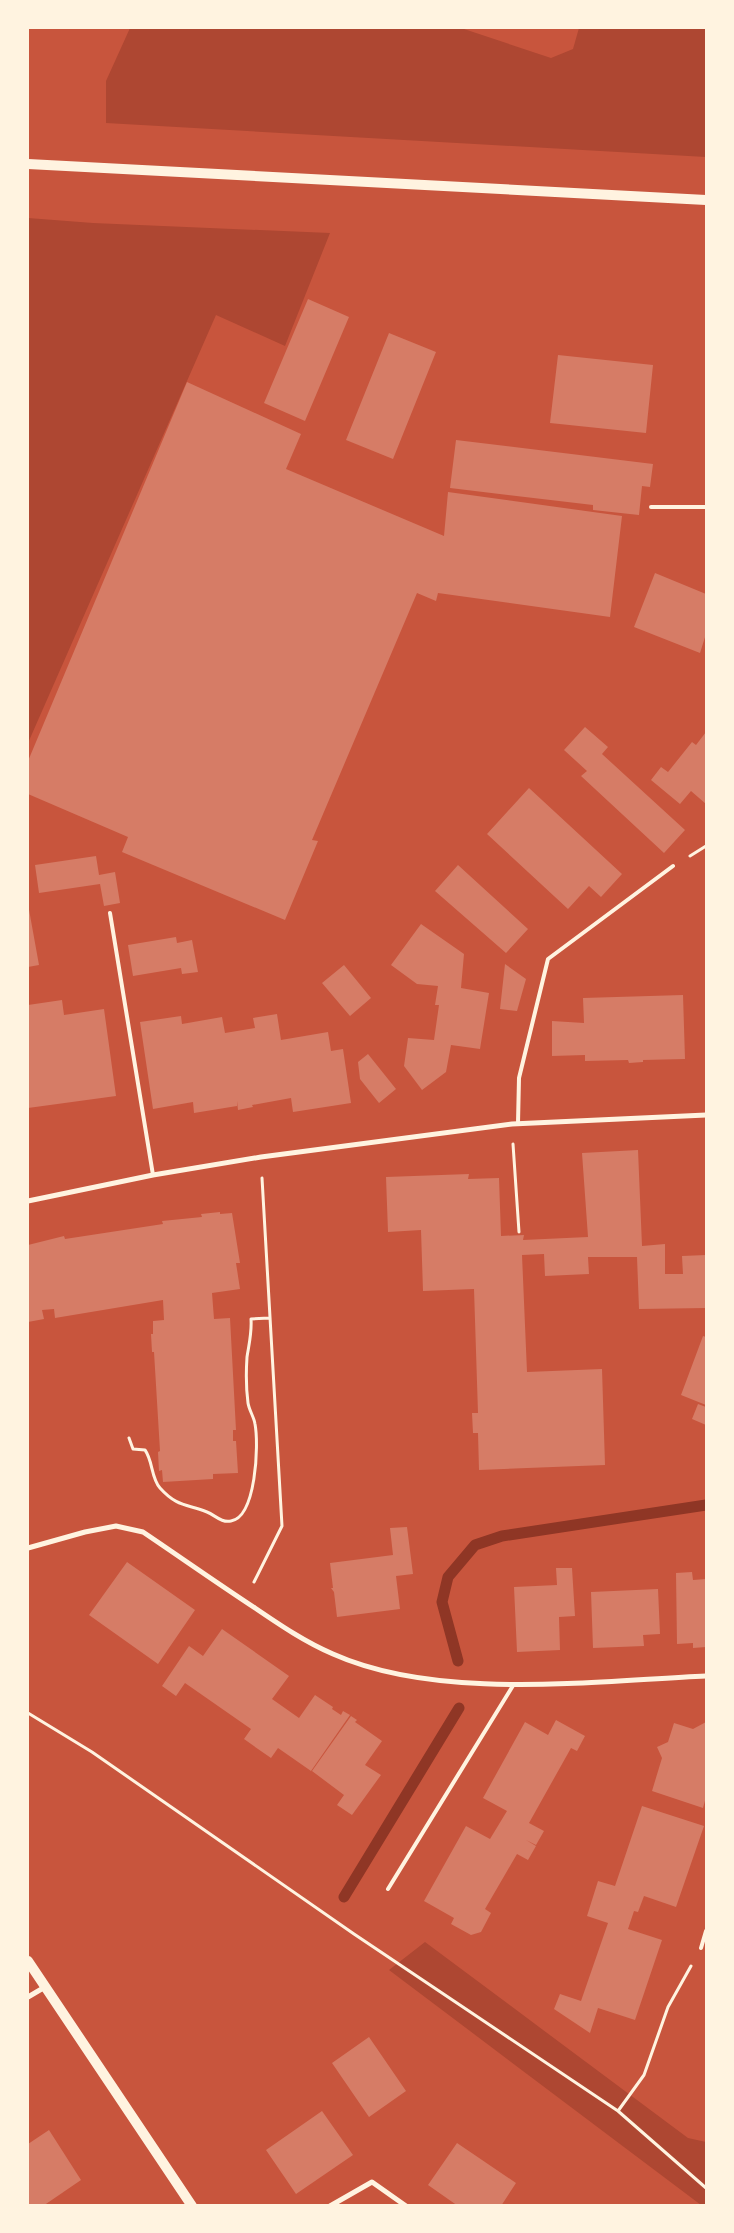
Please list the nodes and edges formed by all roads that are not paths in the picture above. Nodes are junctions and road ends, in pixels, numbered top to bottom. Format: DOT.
graph roads {
  1 [pos="28,164"];
  2 [pos="706,200"];
  3 [pos="651,507"];
  4 [pos="706,508"];
  5 [pos="673,866"];
  6 [pos="110,913"];
  7 [pos="706,1115"];
  8 [pos="515,1124"];
  9 [pos="153,1175"];
  10 [pos="28,1201"];
  11 [pos="28,1548"];
  12 [pos="706,1676"];
  13 [pos="514,1684"];
  14 [pos="388,1889"];
  15 [pos="706,1931"];
  16 [pos="701,1948"];
  17 [pos="28,1961"];
  18 [pos="45,1987"];
  19 [pos="28,1997"];
  20 [pos="192,2206"];
  21 [pos="330,2206"];
  22 [pos="406,2206"];
  1 -- 2 [label="main road"];
  3 -- 4 [label="lane"];
  5 -- 8 [label="lane"];
  6 -- 9 [label="lane"];
  7 -- 8 [label="street"];
  8 -- 9 [label="street"];
  9 -- 10 [label="street"];
  11 -- 13 [label="street"];
  12 -- 13 [label="street"];
  13 -- 14 [label="lane"];
  15 -- 16 [label="lane"];
  17 -- 18 [label="main road"];
  18 -- 19 [label="street"];
  18 -- 20 [label="main road"];
  21 -- 22 [label="street"];
}
